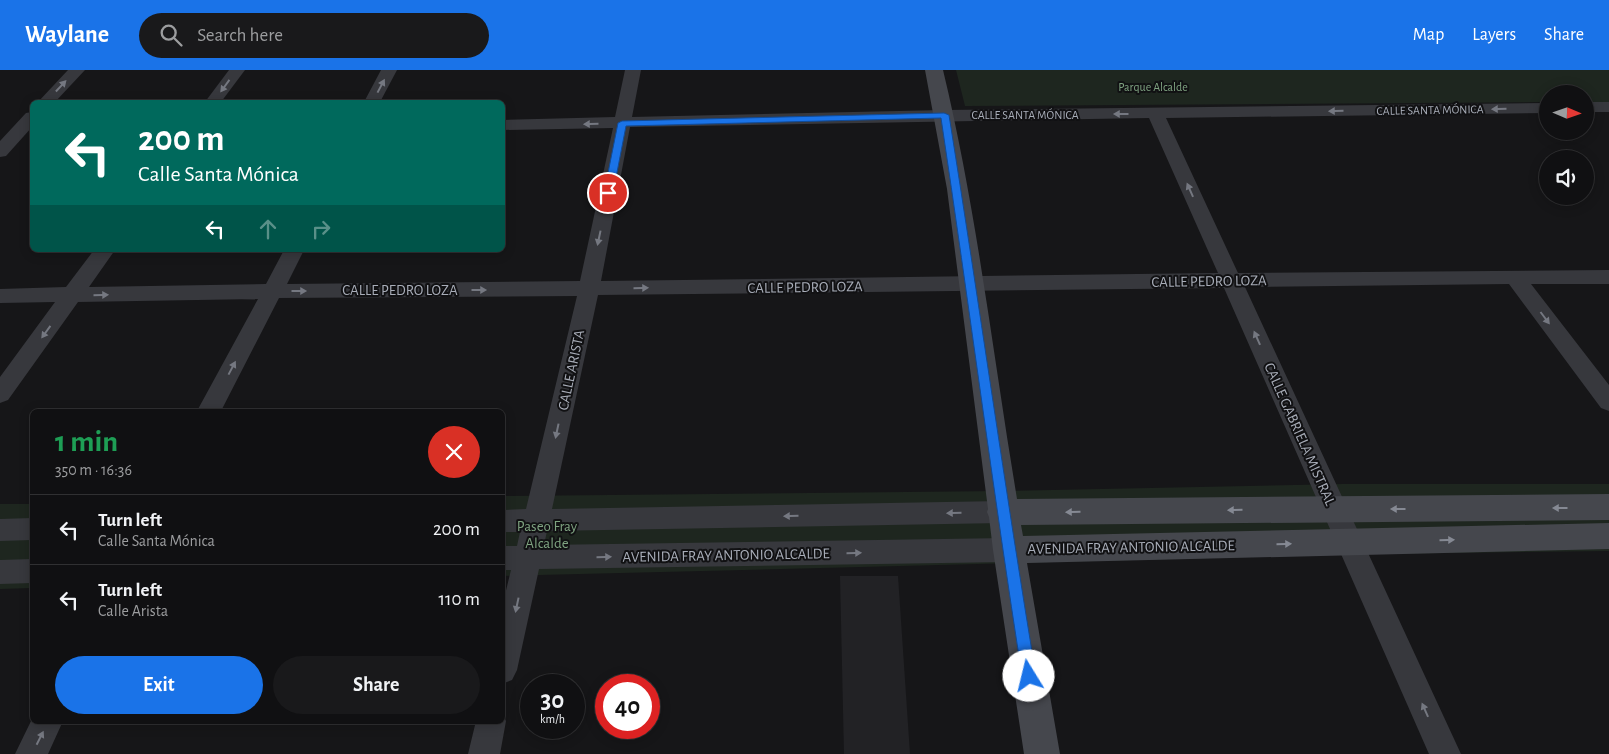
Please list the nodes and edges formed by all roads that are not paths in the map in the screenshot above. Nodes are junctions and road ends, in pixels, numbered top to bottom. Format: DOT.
graph roads {
  1 [pos="77,70"];
  2 [pos="237,70"];
  3 [pos="390,70"];
  4 [pos="633,70"];
  5 [pos="934,70"];
  6 [pos="48,100"];
  7 [pos="214,100"];
  8 [pos="373,100"];
  9 [pos="1594,107"];
  10 [pos="1609,107"];
  11 [pos="1539,108"];
  12 [pos="1156,114"];
  13 [pos="944,115"];
  14 [pos="30,119"];
  15 [pos="622,123"];
  16 [pos="505,125"];
  17 [pos="17,133"];
  18 [pos="0,152"];
  19 [pos="104,252"];
  20 [pos="293,252"];
  21 [pos="1609,278"];
  22 [pos="1516,279"];
  23 [pos="1231,280"];
  24 [pos="971,285"];
  25 [pos="589,289"];
  26 [pos="272,291"];
  27 [pos="72,295"];
  28 [pos="0,296"];
  29 [pos="0,394"];
  30 [pos="1609,402"];
  31 [pos="210,409"];
  32 [pos="1609,507"];
  33 [pos="1334,509"];
  34 [pos="1002,512"];
  35 [pos="536,520"];
  36 [pos="505,521"];
  37 [pos="30,529"];
  38 [pos="0,530"];
  39 [pos="1609,536"];
  40 [pos="1350,543"];
  41 [pos="1008,550"];
  42 [pos="515,558"];
  43 [pos="30,571"];
  44 [pos="0,572"];
  45 [pos="505,644"];
  46 [pos="47,724"];
  47 [pos="490,724"];
  48 [pos="32,754"];
  49 [pos="484,754"];
  50 [pos="1042,754"];
  51 [pos="1445,754"];
  6 -- 1 [label="street, one-way"];
  2 -- 7 [label="street, one-way"];
  8 -- 3 [label="street, one-way"];
  4 -- 15 [label="street, CALLE ARISTA"];
  5 -- 13 [label="street"];
  9 -- 10 [label="street"];
  11 -- 12 [label="street, CALLE SANTA MÓNICA, one-way"];
  12 -- 13 [label="street, CALLE SANTA MÓNICA, one-way"];
  23 -- 12 [label="street, CALLE GABRIELA MISTRAL, one-way"];
  13 -- 15 [label="street, CALLE SANTA MÓNICA"];
  13 -- 24 [label="street"];
  14 -- 17 [label="street"];
  15 -- 16 [label="street, CALLE SANTA MÓNICA, one-way"];
  15 -- 25 [label="street, CALLE ARISTA, one-way"];
  17 -- 18 [label="street"];
  19 -- 27 [label="street"];
  20 -- 26 [label="street"];
  21 -- 22 [label="street, CALLE PEDRO LOZA"];
  22 -- 23 [label="street, CALLE PEDRO LOZA"];
  22 -- 30 [label="street, one-way"];
  23 -- 24 [label="street, CALLE PEDRO LOZA"];
  33 -- 23 [label="street, CALLE GABRIELA MISTRAL, one-way"];
  25 -- 24 [label="street, CALLE PEDRO LOZA, one-way"];
  24 -- 34 [label="street"];
  26 -- 25 [label="street, CALLE PEDRO LOZA, one-way"];
  25 -- 35 [label="street, CALLE ARISTA, one-way"];
  27 -- 26 [label="street, CALLE PEDRO LOZA, one-way"];
  31 -- 26 [label="street, one-way"];
  27 -- 28 [label="street, CALLE PEDRO LOZA"];
  27 -- 29 [label="street, one-way"];
  32 -- 33 [label="street, one-way"];
  33 -- 34 [label="street, one-way"];
  33 -- 40 [label="street, CALLE GABRIELA MISTRAL"];
  34 -- 35 [label="street, one-way"];
  34 -- 41 [label="street"];
  35 -- 36 [label="street"];
  35 -- 42 [label="street, CALLE ARISTA"];
  37 -- 38 [label="street"];
  40 -- 39 [label="street, AVENIDA FRAY ANTONIO ALCALDE, one-way"];
  41 -- 40 [label="street, AVENIDA FRAY ANTONIO ALCALDE, one-way"];
  51 -- 40 [label="street, CALLE GABRIELA MISTRAL, one-way"];
  42 -- 41 [label="street, AVENIDA FRAY ANTONIO ALCALDE, one-way"];
  41 -- 50 [label="street"];
  42 -- 45 [label="street, CALLE ARISTA, one-way"];
  43 -- 44 [label="street"];
  48 -- 46 [label="street, one-way"];
  47 -- 49 [label="street"];
}
